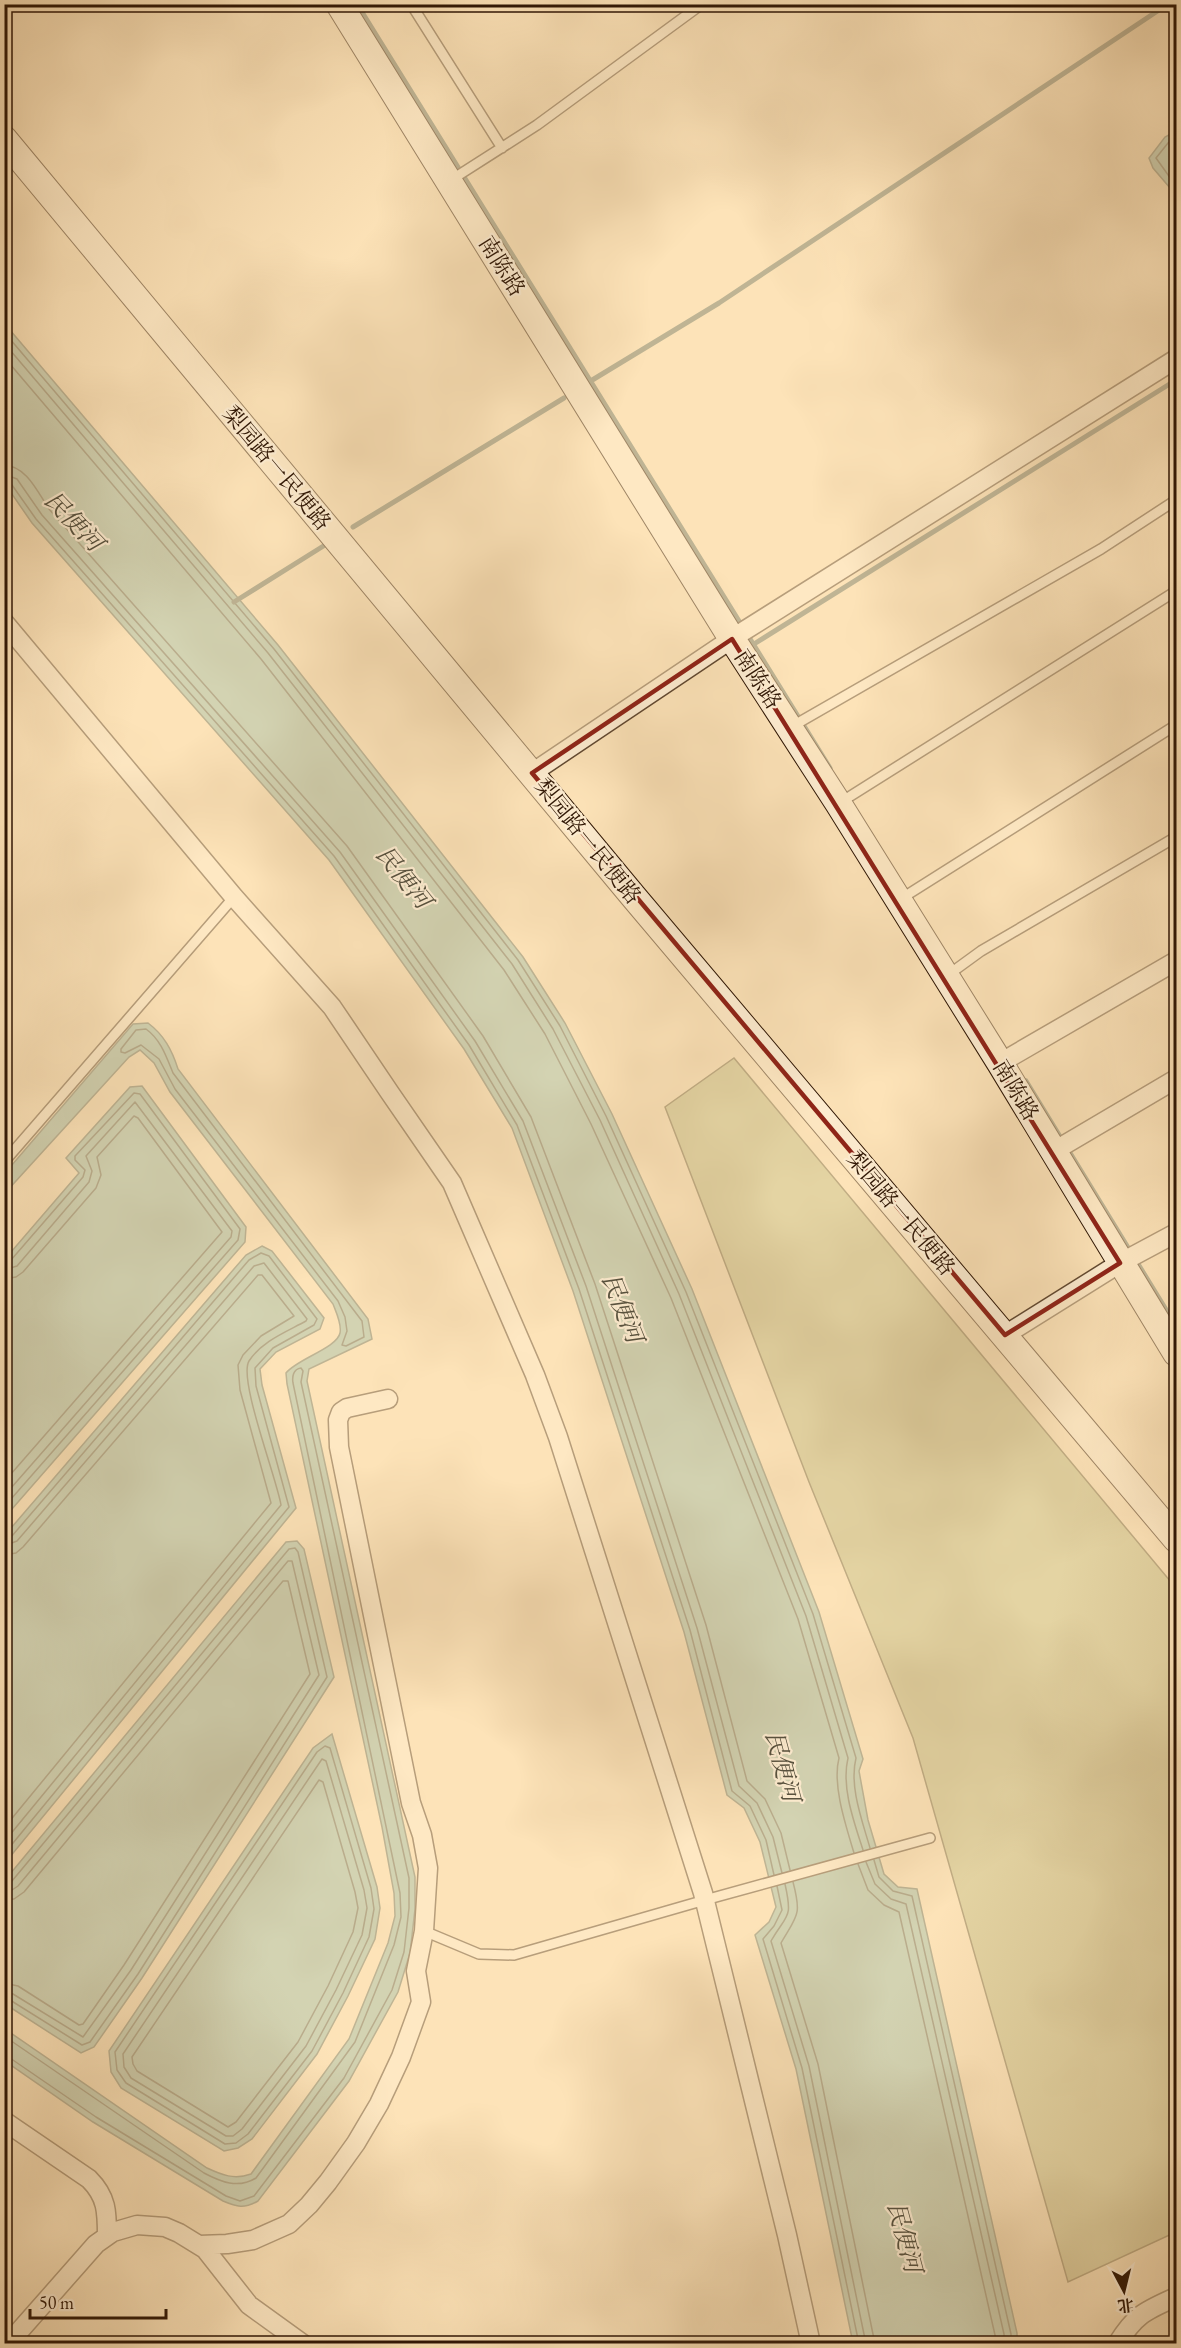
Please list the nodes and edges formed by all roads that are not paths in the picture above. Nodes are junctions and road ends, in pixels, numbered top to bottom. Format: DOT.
graph roads {
  1 [pos="339,4"];
  2 [pos="411,4"];
  3 [pos="702,4"];
  4 [pos="4,139"];
  5 [pos="502,148"];
  6 [pos="458,176"];
  7 [pos="1176,359"];
  8 [pos="1176,500"];
  9 [pos="1176,591"];
  10 [pos="4,622"];
  11 [pos="741,633"];
  12 [pos="798,724"];
  13 [pos="1176,725"];
  14 [pos="532,773"];
  15 [pos="845,799"];
  16 [pos="1176,837"];
  17 [pos="905,896"];
  18 [pos="234,897"];
  19 [pos="1176,961"];
  20 [pos="953,972"];
  21 [pos="1007,1059"];
  22 [pos="1176,1079"];
  23 [pos="1061,1146"];
  24 [pos="4,1162"];
  25 [pos="1176,1233"];
  26 [pos="1129,1258"];
  27 [pos="1005,1335"];
  28 [pos="1176,1353"];
  29 [pos="388,1399"];
  30 [pos="1176,1539"];
  31 [pos="930,1839"];
  32 [pos="705,1900"];
  33 [pos="424,1931"];
  34 [pos="4,2121"];
  35 [pos="107,2236"];
  36 [pos="198,2245"];
  37 [pos="1176,2297"];
  38 [pos="8,2343"];
  39 [pos="303,2343"];
  40 [pos="811,2343"];
  41 [pos="1117,2343"];
  1 -- 6 [label="main road, 南陈路"];
  2 -- 5 [label="lane"];
  3 -- 5 [label="lane"];
  4 -- 14 [label="main road, 梨园路一民便路"];
  5 -- 6 [label="lane"];
  6 -- 11 [label="main road, 南陈路"];
  7 -- 11 [label="street"];
  8 -- 12 [label="lane"];
  9 -- 15 [label="lane"];
  10 -- 18 [label="street"];
  11 -- 12 [label="main road, 南陈路"];
  11 -- 14 [label="street"];
  12 -- 15 [label="main road, 南陈路"];
  13 -- 17 [label="lane"];
  14 -- 27 [label="main road, 梨园路一民便路"];
  15 -- 17 [label="main road, 南陈路"];
  16 -- 20 [label="lane"];
  17 -- 20 [label="main road, 南陈路"];
  18 -- 24 [label="lane"];
  18 -- 32 [label="street"];
  19 -- 21 [label="street"];
  20 -- 21 [label="main road, 南陈路"];
  21 -- 23 [label="main road, 南陈路"];
  22 -- 23 [label="street"];
  23 -- 26 [label="main road, 南陈路"];
  25 -- 26 [label="street"];
  26 -- 27 [label="street"];
  26 -- 28 [label="main road, 南陈路"];
  27 -- 30 [label="main road, 梨园路一民便路"];
  29 -- 33 [label="street"];
  31 -- 32 [label="lane"];
  32 -- 33 [label="lane"];
  32 -- 40 [label="street"];
  33 -- 36 [label="street"];
  34 -- 35 [label="street"];
  35 -- 36 [label="street"];
  35 -- 38 [label="street"];
  36 -- 39 [label="street"];
  37 -- 41 [label="street"];
}
